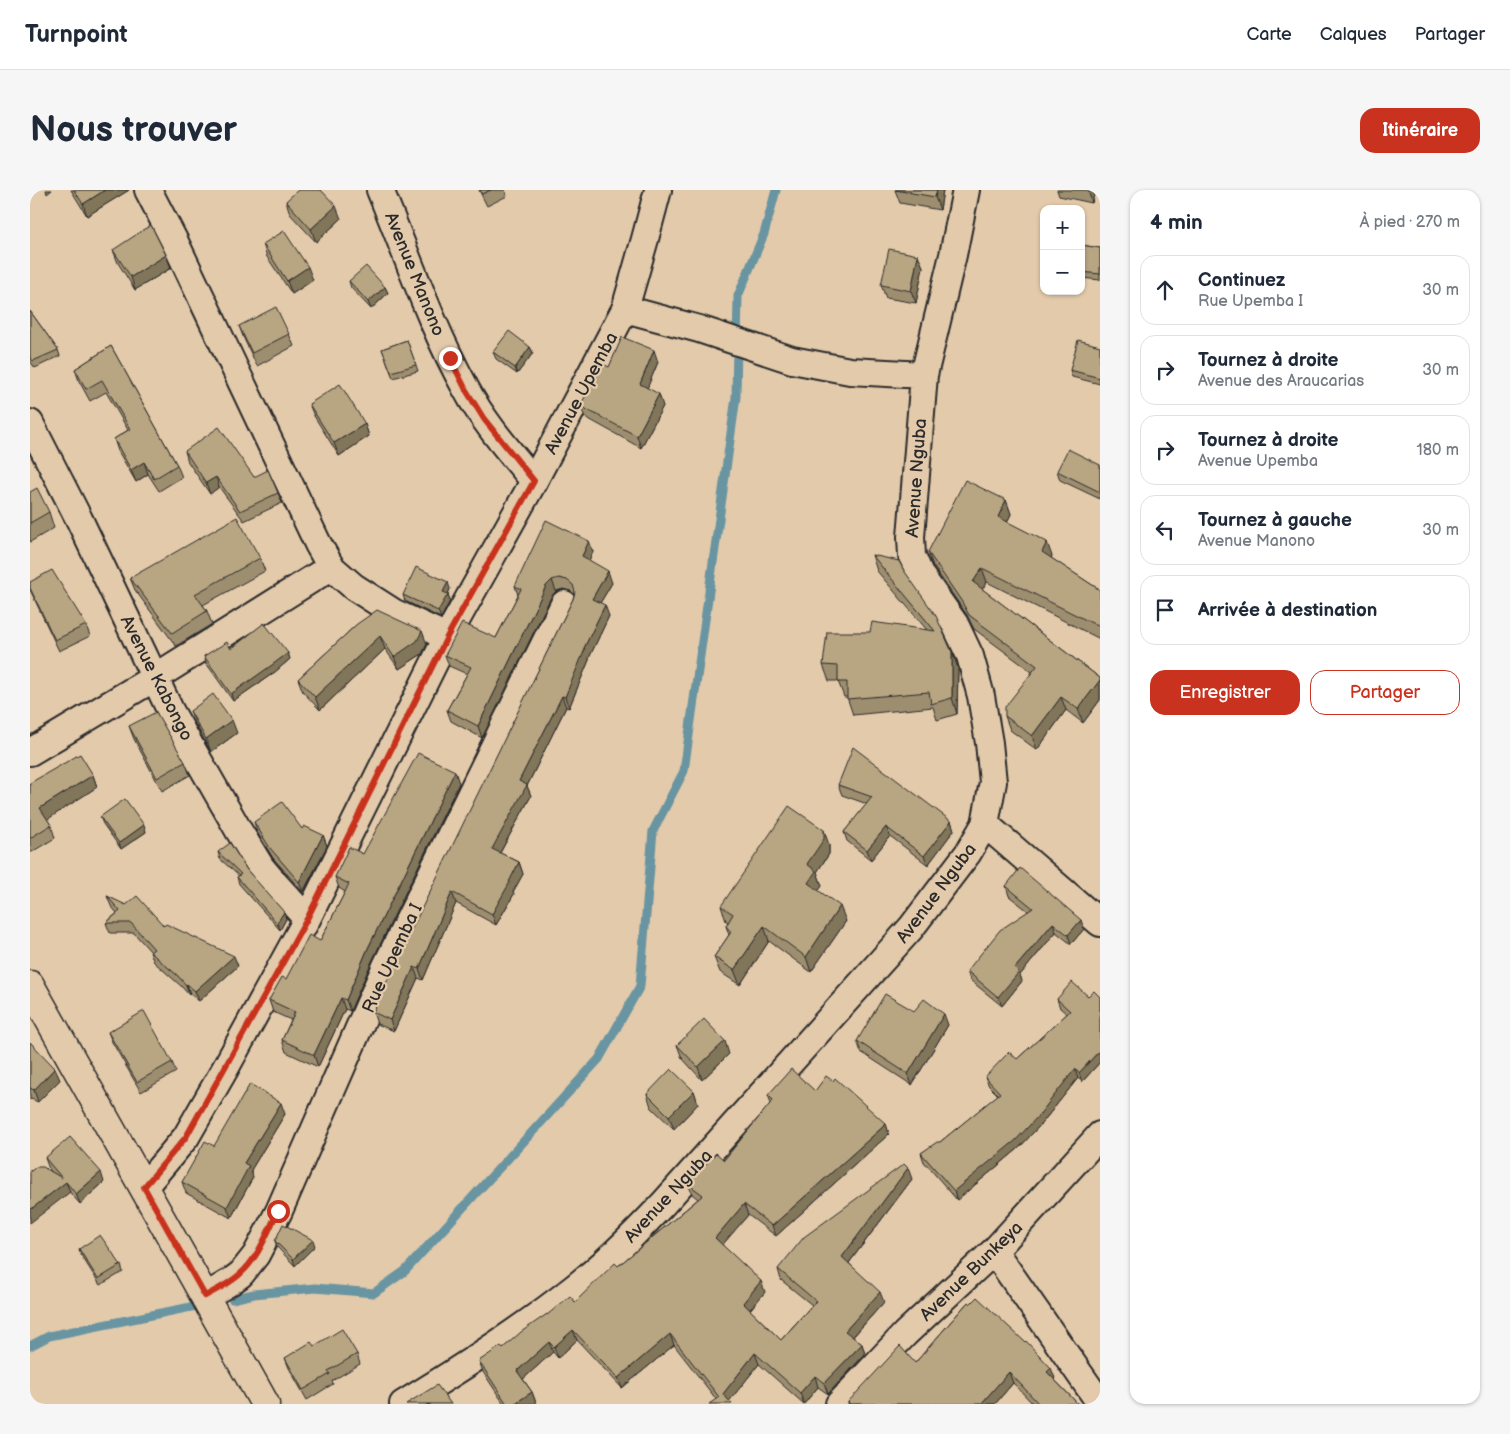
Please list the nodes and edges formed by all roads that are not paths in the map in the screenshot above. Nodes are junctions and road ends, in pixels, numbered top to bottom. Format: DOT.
graph roads {
  1 [pos="148,190"];
  2 [pos="380,190"];
  3 [pos="636,190"];
  4 [pos="658,190"];
  5 [pos="966,190"];
  6 [pos="650,220"];
  7 [pos="624,310"];
  8 [pos="924,375"];
  9 [pos="30,423"];
  10 [pos="534,481"];
  11 [pos="331,567"];
  12 [pos="564,604"];
  13 [pos="447,637"];
  14 [pos="154,678"];
  15 [pos="30,752"];
  16 [pos="985,824"];
  17 [pos="307,919"];
  18 [pos="1100,924"];
  19 [pos="30,985"];
  20 [pos="1100,1135"];
  21 [pos="144,1187"];
  22 [pos="994,1251"];
  23 [pos="205,1296"];
  24 [pos="1100,1403"];
  25 [pos="265,1404"];
  26 [pos="404,1404"];
  27 [pos="839,1404"];
  1 -- 11 [label="street"];
  2 -- 10 [label="street, Avenue Manono"];
  3 -- 6 [label="street"];
  4 -- 6 [label="street, Avenue Upemba"];
  5 -- 8 [label="street, Avenue Nguba"];
  6 -- 7 [label="street, Avenue Upemba"];
  7 -- 8 [label="street"];
  7 -- 10 [label="street, Avenue Upemba"];
  8 -- 16 [label="street, Avenue Nguba"];
  9 -- 14 [label="street, Avenue Kabongo"];
  10 -- 13 [label="street, Avenue Upemba"];
  11 -- 13 [label="street"];
  11 -- 14 [label="street"];
  12 -- 23 [label="street, Rue Upemba I"];
  13 -- 17 [label="street, Avenue Upemba"];
  14 -- 15 [label="street"];
  14 -- 17 [label="street, Avenue Kabongo"];
  16 -- 18 [label="street"];
  16 -- 26 [label="street, Avenue Nguba"];
  17 -- 21 [label="street, Avenue Upemba"];
  19 -- 21 [label="street"];
  20 -- 22 [label="street, Avenue Bunkeya"];
  21 -- 23 [label="street"];
  22 -- 24 [label="street"];
  22 -- 27 [label="street, Avenue Bunkeya"];
  23 -- 25 [label="street"];
}
